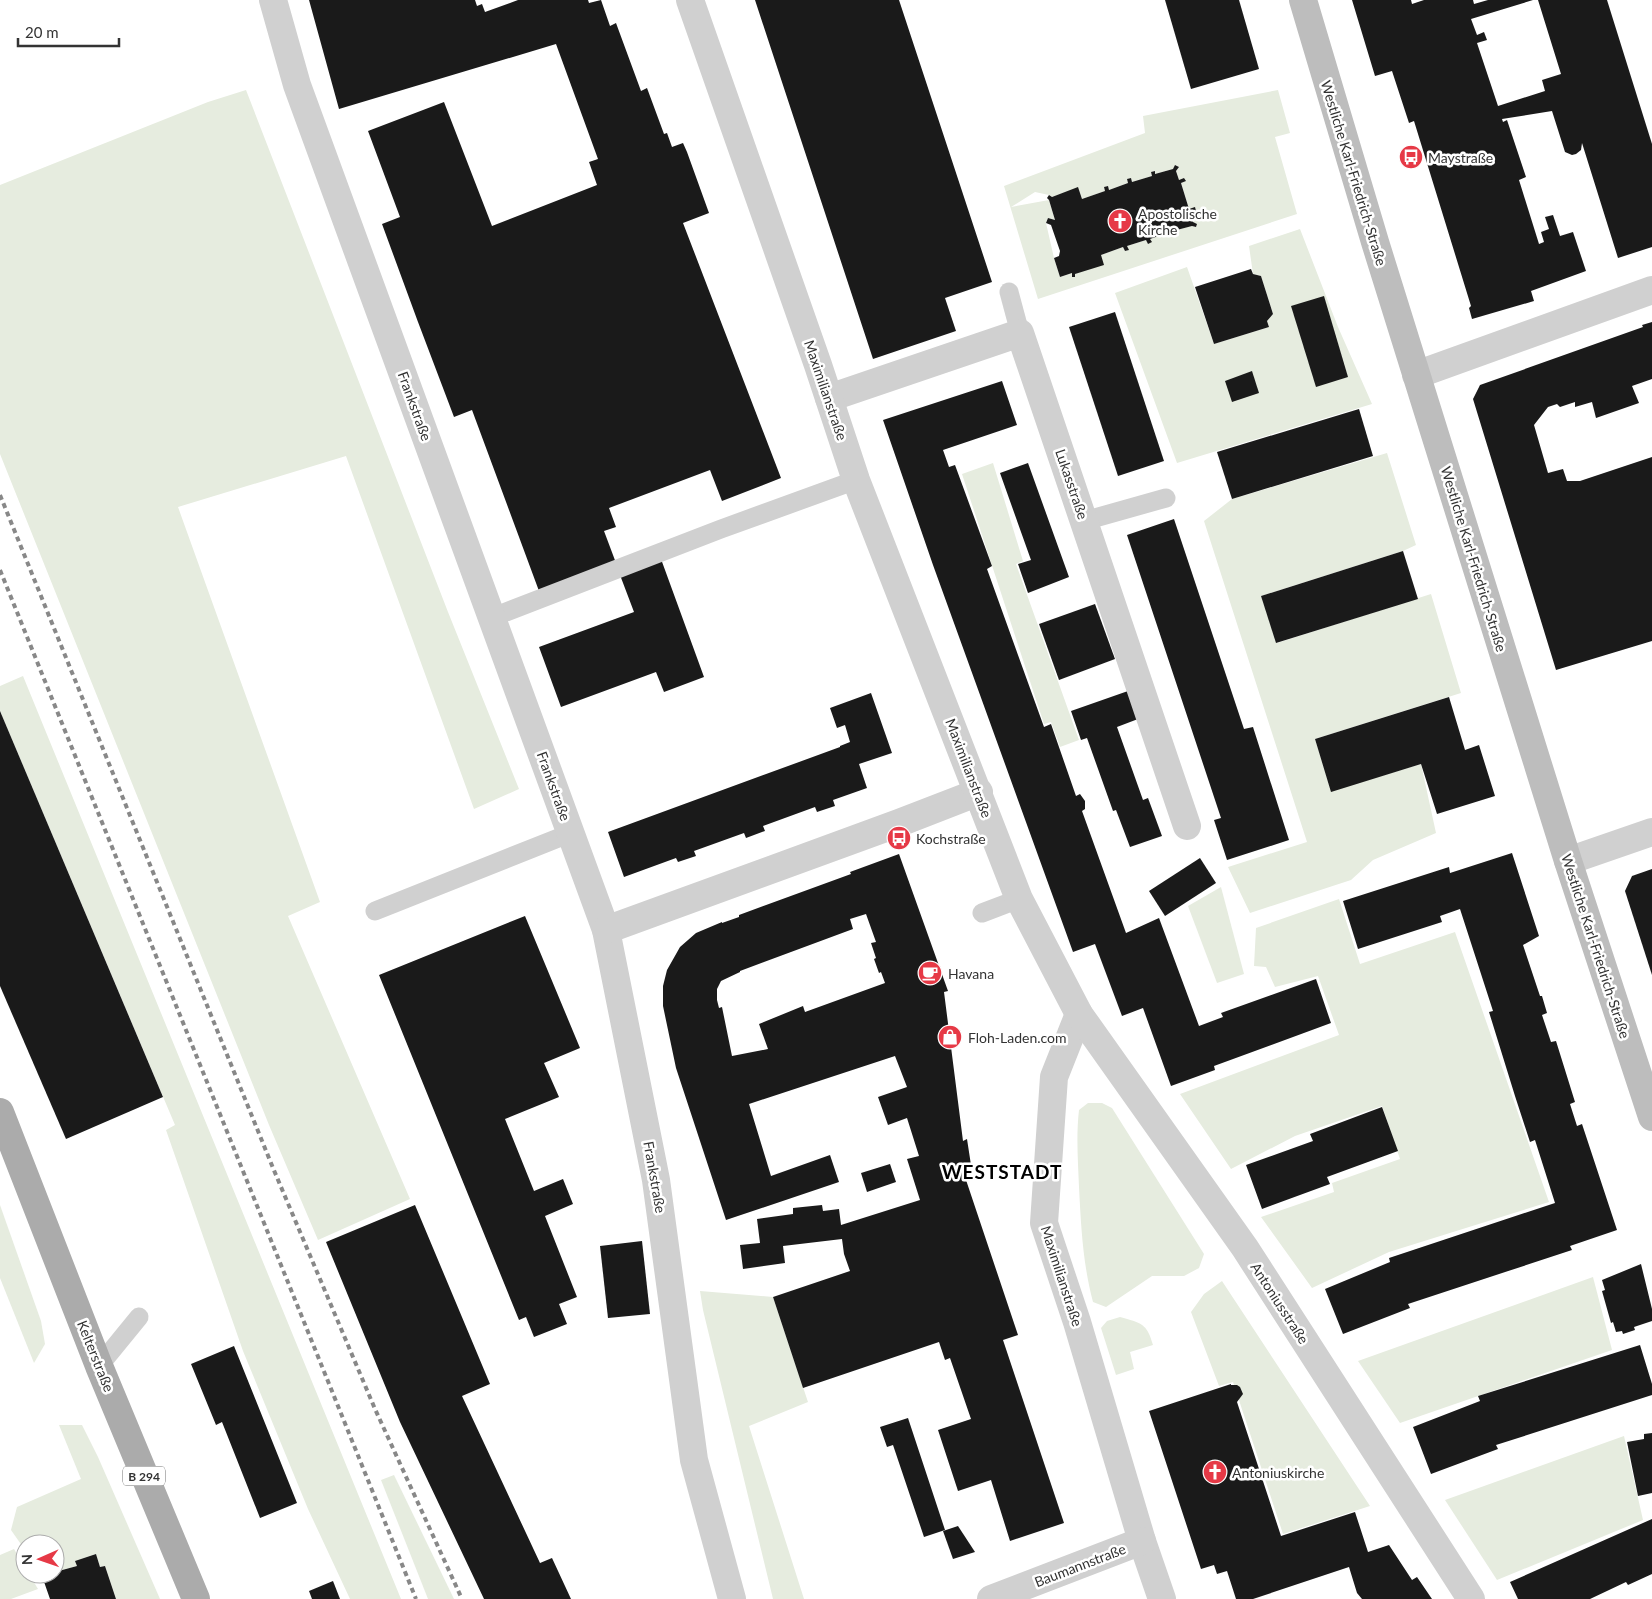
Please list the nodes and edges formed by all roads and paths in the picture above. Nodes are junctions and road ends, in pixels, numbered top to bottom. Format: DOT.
graph roads {
  1 [pos="273,0"];
  2 [pos="690,0"];
  3 [pos="1303,0"];
  4 [pos="1652,290"];
  5 [pos="1009,292"];
  6 [pos="1020,333"];
  7 [pos="1416,375"];
  8 [pos="829,398"];
  9 [pos="856,480"];
  10 [pos="1166,498"];
  11 [pos="1084,522"];
  12 [pos="493,617"];
  13 [pos="979,792"];
  14 [pos="1187,826"];
  15 [pos="1652,832"];
  16 [pos="571,833"];
  17 [pos="1568,861"];
  18 [pos="1019,899"];
  19 [pos="375,911"];
  20 [pos="982,913"];
  21 [pos="606,930"];
  22 [pos="1079,1014"];
  23 [pos="0,1112"];
  24 [pos="1652,1117"];
  25 [pos="139,1316"];
  26 [pos="99,1366"];
  27 [pos="1142,1541"];
  28 [pos="196,1599"];
  29 [pos="732,1599"];
  30 [pos="991,1599"];
  31 [pos="1162,1599"];
  32 [pos="1471,1599"];
  1 -- 12 [label="street, Frankstraße"];
  2 -- 8 [label="street, Maximilianstraße"];
  3 -- 7 [label="main road, Westliche Karl-Friedrich-Straße"];
  4 -- 7 [label="street"];
  5 -- 6 [label="lane"];
  6 -- 8 [label="street"];
  6 -- 11 [label="street, Lukasstraße"];
  7 -- 17 [label="main road, Westliche Karl-Friedrich-Straße"];
  8 -- 9 [label="street, Maximilianstraße"];
  9 -- 12 [label="lane"];
  9 -- 13 [label="street, Maximilianstraße"];
  10 -- 11 [label="lane"];
  11 -- 14 [label="street, Lukasstraße"];
  12 -- 16 [label="street, Frankstraße"];
  13 -- 18 [label="street, Maximilianstraße"];
  13 -- 21 [label="street"];
  15 -- 17 [label="street"];
  16 -- 19 [label="lane"];
  16 -- 21 [label="street, Frankstraße"];
  17 -- 24 [label="main road, Westliche Karl-Friedrich-Straße"];
  18 -- 20 [label="lane"];
  18 -- 22 [label="street, Maximilianstraße"];
  21 -- 29 [label="street, Frankstraße"];
  22 -- 27 [label="street, Maximilianstraße"];
  22 -- 32 [label="street, Antoniusstraße"];
  23 -- 26 [label="main road, Kelterstraße / B 294"];
  25 -- 26 [label="lane"];
  26 -- 28 [label="main road, Kelterstraße / B 294"];
  27 -- 30 [label="street, Baumannstraße"];
  27 -- 31 [label="street, Maximilianstraße"];
}
